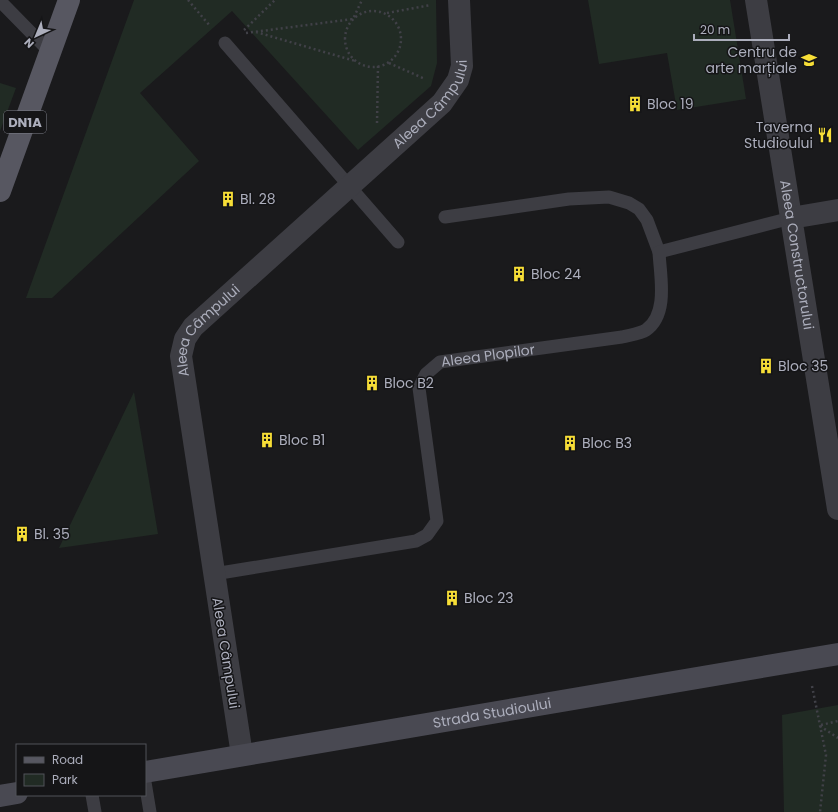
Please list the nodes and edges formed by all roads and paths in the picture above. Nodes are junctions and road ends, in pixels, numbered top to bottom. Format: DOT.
graph roads {
  1 [pos="69,0"];
  2 [pos="188,0"];
  3 [pos="275,0"];
  4 [pos="362,0"];
  5 [pos="459,0"];
  6 [pos="756,0"];
  7 [pos="0,1"];
  8 [pos="386,14"];
  9 [pos="353,19"];
  10 [pos="255,31"];
  11 [pos="225,43"];
  12 [pos="50,52"];
  13 [pos="356,61"];
  14 [pos="389,63"];
  15 [pos="378,66"];
  16 [pos="451,91"];
  17 [pos="376,162"];
  18 [pos="350,186"];
  19 [pos="0,191"];
  20 [pos="838,210"];
  21 [pos="445,217"];
  22 [pos="791,218"];
  23 [pos="398,242"];
  24 [pos="659,252"];
  25 [pos="838,509"];
  26 [pos="214,574"];
  27 [pos="838,654"];
  28 [pos="807,659"];
  29 [pos="838,722"];
  30 [pos="820,725"];
  31 [pos="838,738"];
  32 [pos="242,756"];
  33 [pos="146,772"];
  34 [pos="146,788"];
  35 [pos="16,793"];
  36 [pos="0,796"];
  37 [pos="92,796"];
  38 [pos="95,812"];
  39 [pos="150,812"];
  40 [pos="820,812"];
  1 -- 12 [label="main road, DN1A"];
  2 -- 11 [label="path"];
  3 -- 10 [label="path"];
  4 -- 9 [label="path"];
  5 -- 8 [label="path"];
  5 -- 16 [label="street, Aleea Câmpului"];
  6 -- 22 [label="street, Aleea Constructorului"];
  7 -- 12 [label="lane"];
  8 -- 9 [label="path"];
  8 -- 14 [label="path"];
  9 -- 10 [label="path"];
  9 -- 13 [label="path"];
  10 -- 13 [label="path"];
  11 -- 18 [label="lane"];
  12 -- 19 [label="main road, DN1A"];
  13 -- 15 [label="path"];
  14 -- 15 [label="path"];
  14 -- 16 [label="path"];
  15 -- 17 [label="path"];
  16 -- 17 [label="street, Aleea Câmpului"];
  17 -- 18 [label="street, Aleea Câmpului"];
  18 -- 23 [label="lane"];
  18 -- 26 [label="street, Aleea Câmpului"];
  20 -- 22 [label="street"];
  21 -- 24 [label="lane, Aleea Plopilor"];
  22 -- 24 [label="lane"];
  22 -- 25 [label="street, Aleea Constructorului"];
  24 -- 26 [label="lane, Aleea Plopilor"];
  26 -- 32 [label="street, Aleea Câmpului"];
  27 -- 28 [label="street, Strada Studioului"];
  28 -- 30 [label="path"];
  28 -- 32 [label="street, Strada Studioului"];
  29 -- 30 [label="path"];
  30 -- 31 [label="path"];
  30 -- 40 [label="path"];
  32 -- 33 [label="street, Strada Studioului"];
  34 -- 39 [label="lane"];
  35 -- 36 [label="street"];
  37 -- 38 [label="lane"];
}
